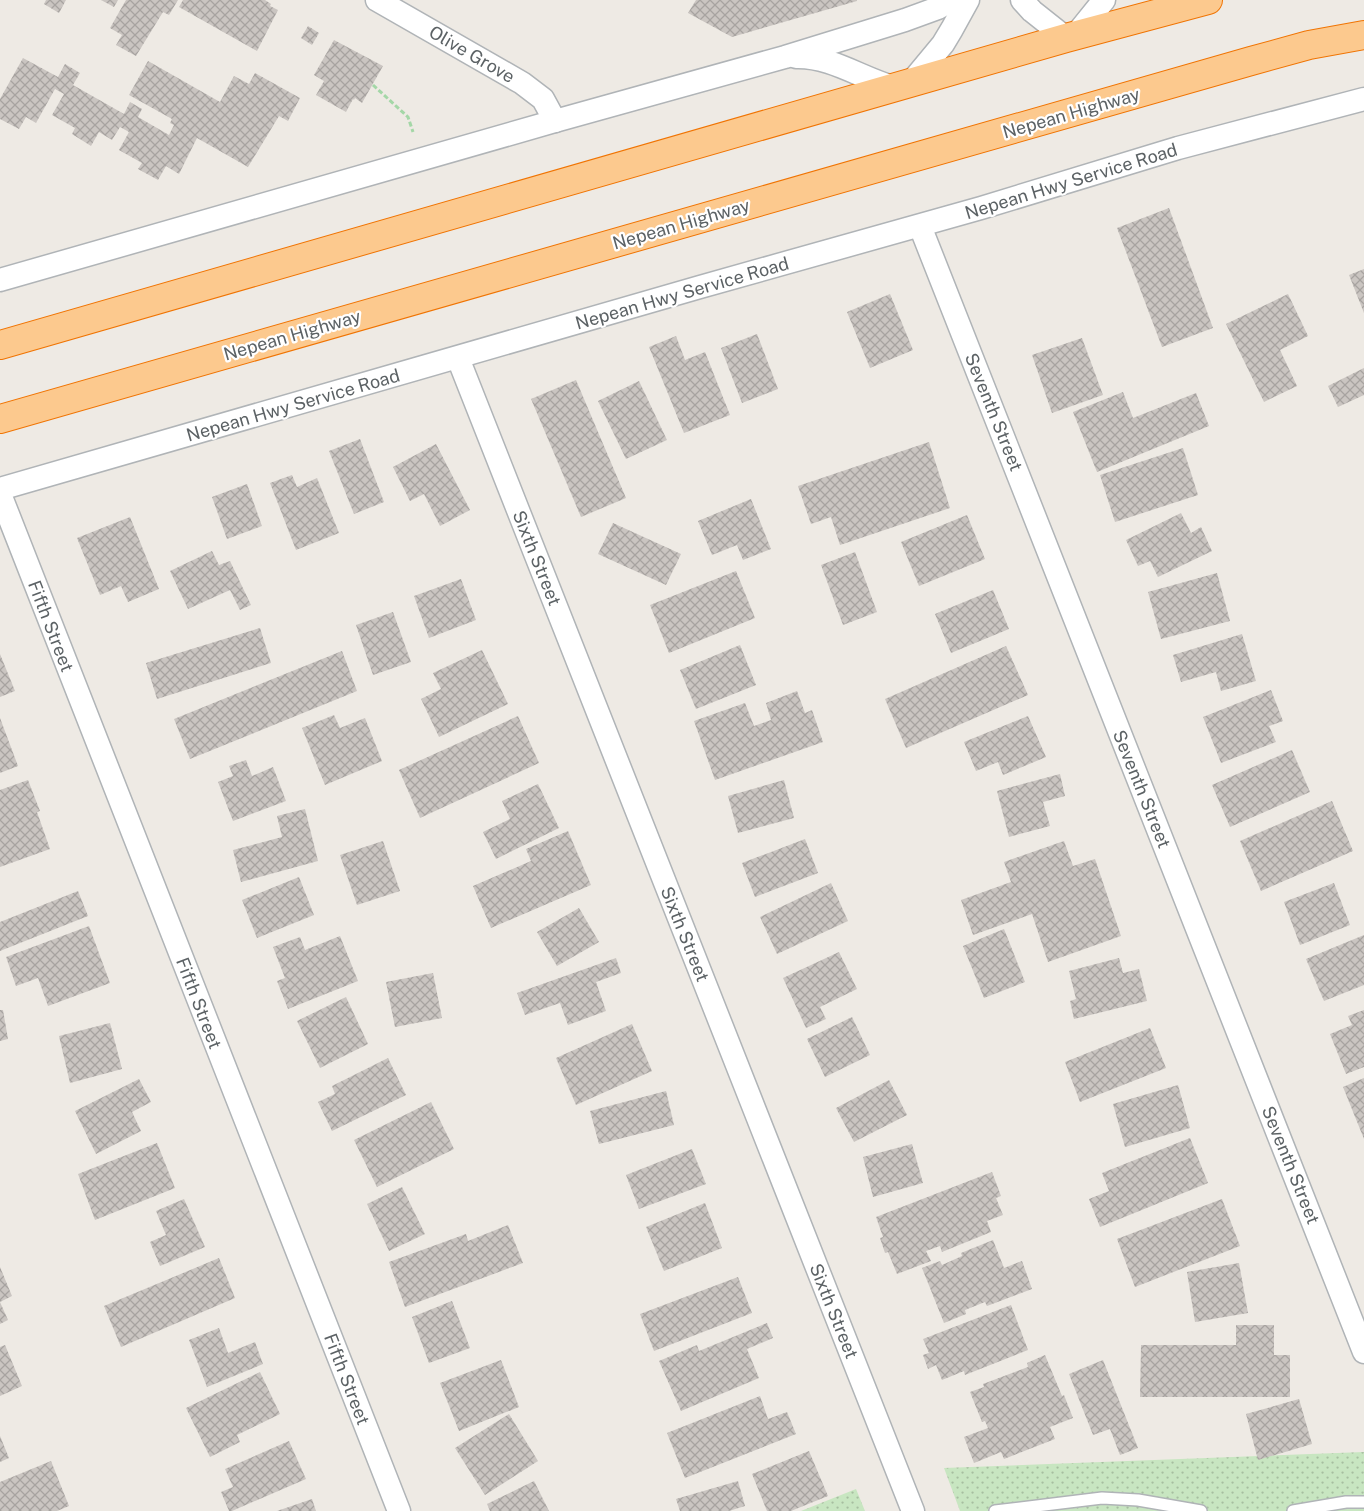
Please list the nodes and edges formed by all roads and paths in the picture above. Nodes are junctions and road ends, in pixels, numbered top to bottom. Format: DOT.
graph roads {
  1 [pos="377,0"];
  2 [pos="952,0"];
  3 [pos="968,0"];
  4 [pos="1022,0"];
  5 [pos="1104,0"];
  6 [pos="1208,0"];
  7 [pos="1364,35"];
  8 [pos="1071,37"];
  9 [pos="785,57"];
  10 [pos="373,85"];
  11 [pos="902,86"];
  12 [pos="1364,99"];
  13 [pos="555,121"];
  14 [pos="413,132"];
  15 [pos="920,226"];
  16 [pos="0,280"];
  17 [pos="0,345"];
  18 [pos="458,358"];
  19 [pos="0,419"];
  20 [pos="0,489"];
  21 [pos="0,494"];
  22 [pos="1364,1352"];
  23 [pos="1364,1502"];
  24 [pos="399,1511"];
  25 [pos="913,1511"];
  26 [pos="994,1511"];
  27 [pos="1200,1511"];
  28 [pos="1293,1511"];
  1 -- 13 [label="street, Olive Grove"];
  2 -- 9 [label="street"];
  3 -- 11 [label="street"];
  4 -- 8 [label="street"];
  5 -- 8 [label="street"];
  6 -- 8 [label="highway"];
  7 -- 19 [label="highway, Nepean Highway"];
  8 -- 11 [label="highway"];
  9 -- 11 [label="street"];
  9 -- 13 [label="street"];
  10 -- 14 [label="path"];
  11 -- 17 [label="highway"];
  12 -- 15 [label="street, Nepean Hwy Service Road"];
  13 -- 16 [label="street"];
  15 -- 18 [label="street, Nepean Hwy Service Road"];
  15 -- 22 [label="street, Seventh Street"];
  18 -- 20 [label="street, Nepean Hwy Service Road"];
  18 -- 25 [label="street, Sixth Street"];
  21 -- 24 [label="street, Fifth Street"];
  23 -- 28 [label="lane"];
  26 -- 27 [label="lane"];
}
